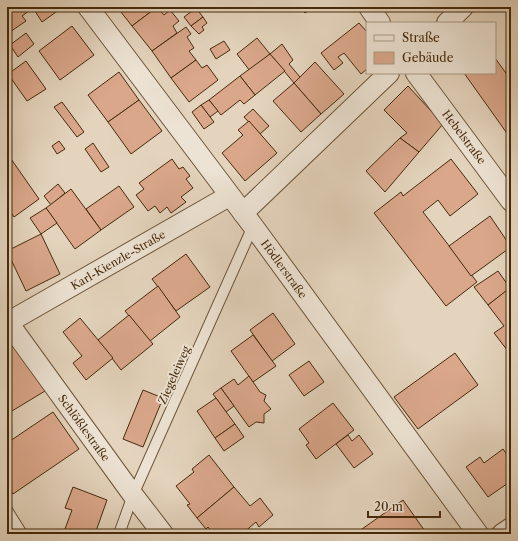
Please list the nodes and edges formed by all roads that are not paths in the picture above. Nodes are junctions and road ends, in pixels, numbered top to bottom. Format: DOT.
graph roads {
  1 [pos="88,7"];
  2 [pos="368,7"];
  3 [pos="463,7"];
  4 [pos="379,22"];
  5 [pos="448,22"];
  6 [pos="388,74"];
  7 [pos="417,74"];
  8 [pos="229,196"];
  9 [pos="511,200"];
  10 [pos="248,220"];
  11 [pos="7,322"];
  12 [pos="133,495"];
  13 [pos="7,510"];
  14 [pos="511,528"];
  15 [pos="22,534"];
  16 [pos="119,534"];
  17 [pos="163,534"];
  18 [pos="478,534"];
  19 [pos="502,534"];
  1 -- 8 [label="street, Hödlerstraße"];
  2 -- 4 [label="street"];
  3 -- 5 [label="street"];
  6 -- 10 [label="street"];
  7 -- 9 [label="street, Hebelstraße"];
  8 -- 10 [label="street, Hödlerstraße"];
  8 -- 11 [label="street, Karl-Kienzle-Straße"];
  10 -- 12 [label="lane, Ziegeleiweg"];
  10 -- 18 [label="street, Hödlerstraße"];
  11 -- 12 [label="street, Schlößlestraße"];
  12 -- 16 [label="lane, Ziegeleiweg"];
  12 -- 17 [label="street, Schlößlestraße"];
  13 -- 15 [label="lane"];
  14 -- 19 [label="street"];
}
